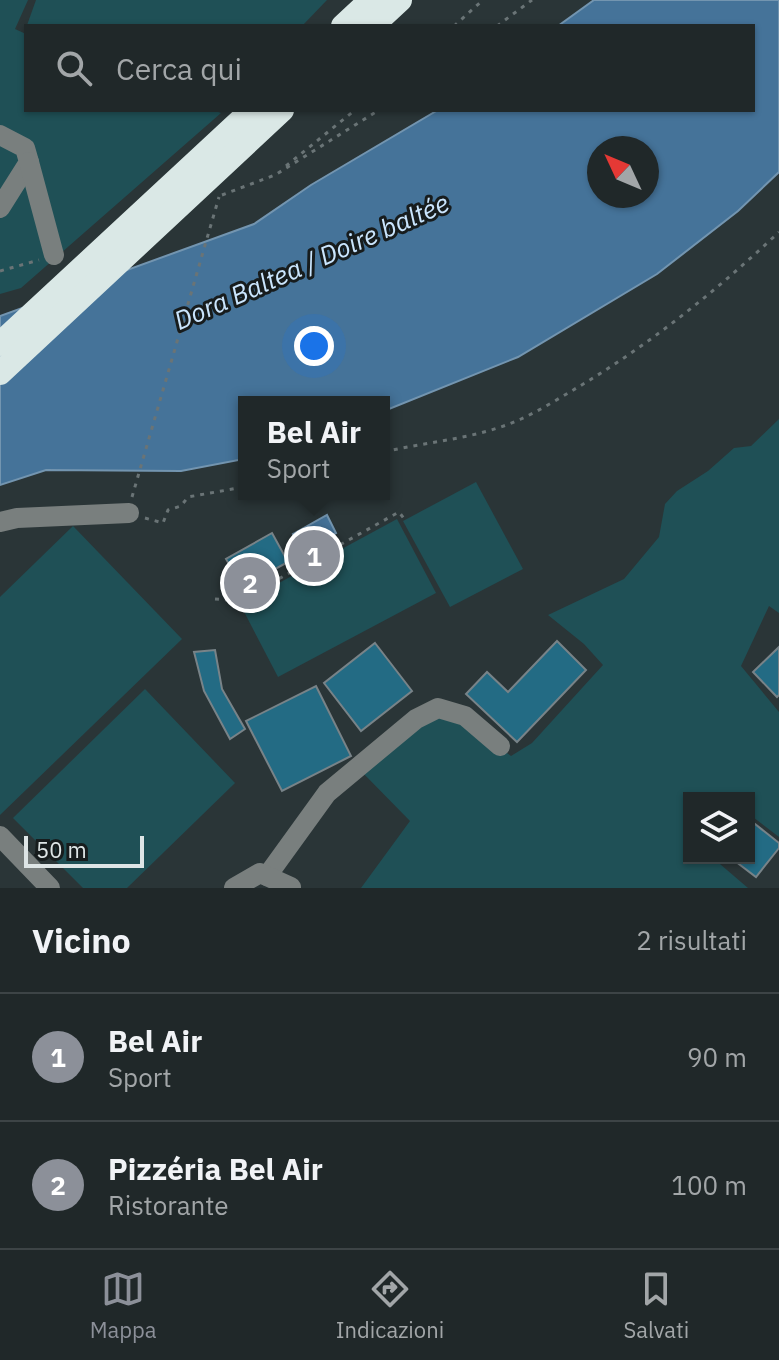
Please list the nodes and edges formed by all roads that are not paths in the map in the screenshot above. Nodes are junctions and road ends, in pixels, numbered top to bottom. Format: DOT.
graph roads {
  1 [pos="371,0"];
  2 [pos="400,0"];
  3 [pos="345,24"];
  4 [pos="374,24"];
  5 [pos="250,112"];
  6 [pos="280,112"];
  7 [pos="0,135"];
  8 [pos="29,162"];
  9 [pos="0,208"];
  10 [pos="54,255"];
  11 [pos="0,344"];
  12 [pos="0,373"];
  13 [pos="130,508"];
  14 [pos="0,522"];
  15 [pos="500,746"];
  16 [pos="0,836"];
  17 [pos="267,876"];
  18 [pos="50,888"];
  19 [pos="234,888"];
  20 [pos="291,888"];
  1 -- 3 [label="highway"];
  2 -- 4 [label="highway"];
  5 -- 11 [label="highway, bridge"];
  6 -- 12 [label="highway, bridge"];
  7 -- 8 [label="street"];
  8 -- 9 [label="street"];
  8 -- 10 [label="street"];
  13 -- 14 [label="street"];
  15 -- 17 [label="street"];
  16 -- 18 [label="street"];
  17 -- 19 [label="street"];
  17 -- 20 [label="street"];
}
